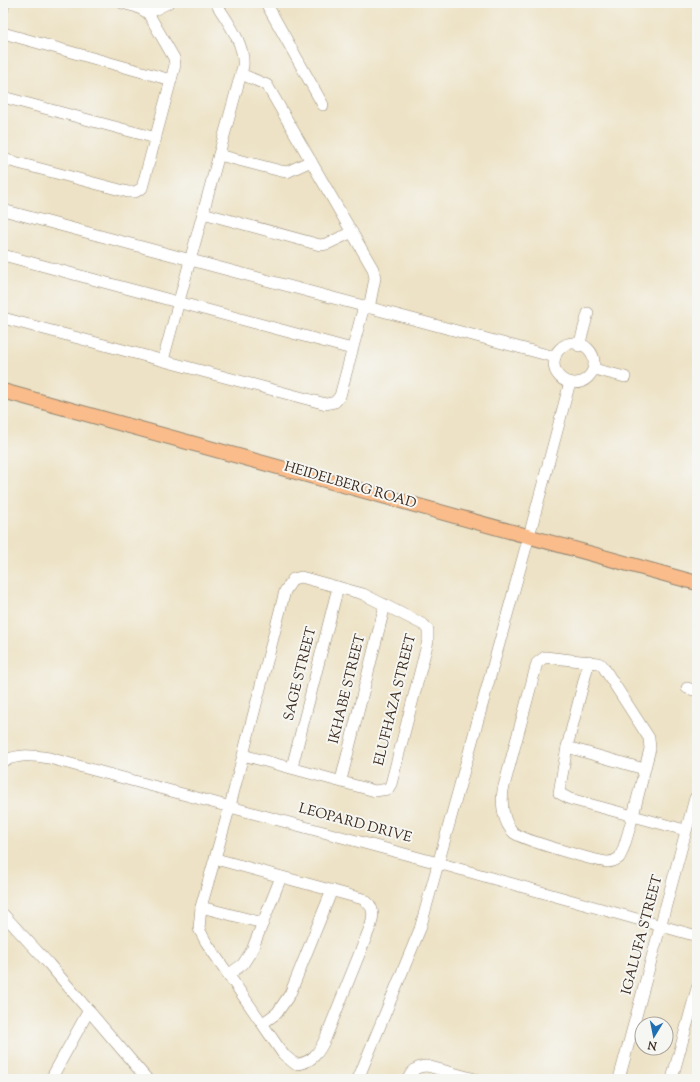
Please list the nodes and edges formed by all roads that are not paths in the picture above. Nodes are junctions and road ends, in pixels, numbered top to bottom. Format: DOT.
graph roads {
  1 [pos="4,3"];
  2 [pos="122,3"];
  3 [pos="168,3"];
  4 [pos="216,3"];
  5 [pos="266,3"];
  6 [pos="3,8"];
  7 [pos="148,13"];
  8 [pos="3,33"];
  9 [pos="241,74"];
  10 [pos="171,80"];
  11 [pos="3,97"];
  12 [pos="323,105"];
  13 [pos="156,138"];
  14 [pos="219,155"];
  15 [pos="3,159"];
  16 [pos="311,160"];
  17 [pos="3,210"];
  18 [pos="203,213"];
  19 [pos="352,232"];
  20 [pos="3,255"];
  21 [pos="191,260"];
  22 [pos="179,303"];
  23 [pos="366,307"];
  24 [pos="588,313"];
  25 [pos="3,318"];
  26 [pos="579,346"];
  27 [pos="352,349"];
  28 [pos="555,357"];
  29 [pos="163,360"];
  30 [pos="594,369"];
  31 [pos="625,377"];
  32 [pos="570,382"];
  33 [pos="3,391"];
  34 [pos="529,536"];
  35 [pos="697,582"];
  36 [pos="338,587"];
  37 [pos="385,605"];
  38 [pos="589,661"];
  39 [pos="568,747"];
  40 [pos="243,755"];
  41 [pos="3,760"];
  42 [pos="292,767"];
  43 [pos="644,769"];
  44 [pos="341,780"];
  45 [pos="695,798"];
  46 [pos="230,806"];
  47 [pos="632,816"];
  48 [pos="685,830"];
  49 [pos="216,859"];
  50 [pos="438,862"];
  51 [pos="282,877"];
  52 [pos="332,890"];
  53 [pos="202,907"];
  54 [pos="3,914"];
  55 [pos="263,923"];
  56 [pos="662,926"];
  57 [pos="697,936"];
  58 [pos="228,976"];
  59 [pos="697,988"];
  60 [pos="88,1010"];
  61 [pos="262,1023"];
  62 [pos="51,1079"];
  63 [pos="147,1079"];
  64 [pos="358,1079"];
  65 [pos="408,1079"];
  66 [pos="475,1079"];
  67 [pos="619,1079"];
  68 [pos="672,1079"];
  1 -- 6 [label="street"];
  2 -- 7 [label="street"];
  3 -- 7 [label="street"];
  4 -- 9 [label="street"];
  5 -- 12 [label="street"];
  7 -- 10 [label="street"];
  8 -- 10 [label="street"];
  9 -- 14 [label="street"];
  9 -- 16 [label="street"];
  10 -- 13 [label="street"];
  11 -- 13 [label="street"];
  13 -- 15 [label="street"];
  14 -- 16 [label="street"];
  14 -- 18 [label="street"];
  16 -- 19 [label="street"];
  17 -- 21 [label="street"];
  18 -- 19 [label="street"];
  18 -- 21 [label="street"];
  19 -- 23 [label="street"];
  20 -- 22 [label="street"];
  21 -- 22 [label="street"];
  21 -- 23 [label="street"];
  22 -- 27 [label="street"];
  22 -- 29 [label="street"];
  23 -- 27 [label="street"];
  23 -- 28 [label="street"];
  24 -- 26 [label="street"];
  25 -- 29 [label="street"];
  26 -- 28 [label="street"];
  26 -- 30 [label="street"];
  27 -- 29 [label="street"];
  28 -- 32 [label="street"];
  30 -- 31 [label="street"];
  30 -- 32 [label="street"];
  32 -- 34 [label="street"];
  33 -- 34 [label="main road, HEIDELBERG ROAD"];
  34 -- 35 [label="main road, HEIDELBERG ROAD"];
  34 -- 50 [label="street"];
  36 -- 37 [label="street, ELUFHAZA STREET"];
  36 -- 40 [label="street, ELUFHAZA STREET"];
  36 -- 42 [label="street, SAGE STREET"];
  37 -- 44 [label="street, IKHABE STREET"];
  37 -- 44 [label="street, ELUFHAZA STREET"];
  38 -- 39 [label="street"];
  38 -- 43 [label="street"];
  38 -- 47 [label="street"];
  39 -- 43 [label="street"];
  39 -- 47 [label="street"];
  40 -- 42 [label="street, ELUFHAZA STREET"];
  40 -- 46 [label="street, ELUFHAZA STREET"];
  41 -- 46 [label="street, LEOPARD DRIVE"];
  42 -- 44 [label="street, ELUFHAZA STREET"];
  43 -- 47 [label="street"];
  45 -- 48 [label="street, IGALUFA STREET"];
  46 -- 49 [label="street, ELUFHAZA STREET"];
  46 -- 50 [label="street, LEOPARD DRIVE"];
  47 -- 48 [label="street"];
  48 -- 56 [label="street, IGALUFA STREET"];
  49 -- 51 [label="street"];
  49 -- 53 [label="street, ELUFHAZA STREET"];
  50 -- 56 [label="street, LEOPARD DRIVE"];
  50 -- 64 [label="street"];
  51 -- 52 [label="street"];
  51 -- 55 [label="street"];
  52 -- 61 [label="street"];
  52 -- 61 [label="street, ELUFHAZA STREET"];
  53 -- 55 [label="street"];
  53 -- 58 [label="street, ELUFHAZA STREET"];
  54 -- 60 [label="street"];
  55 -- 58 [label="street"];
  56 -- 57 [label="street, LEOPARD DRIVE"];
  56 -- 67 [label="street, IGALUFA STREET"];
  58 -- 61 [label="street, ELUFHAZA STREET"];
  59 -- 68 [label="street"];
  60 -- 62 [label="street"];
  60 -- 63 [label="street"];
  65 -- 66 [label="street"];
}
